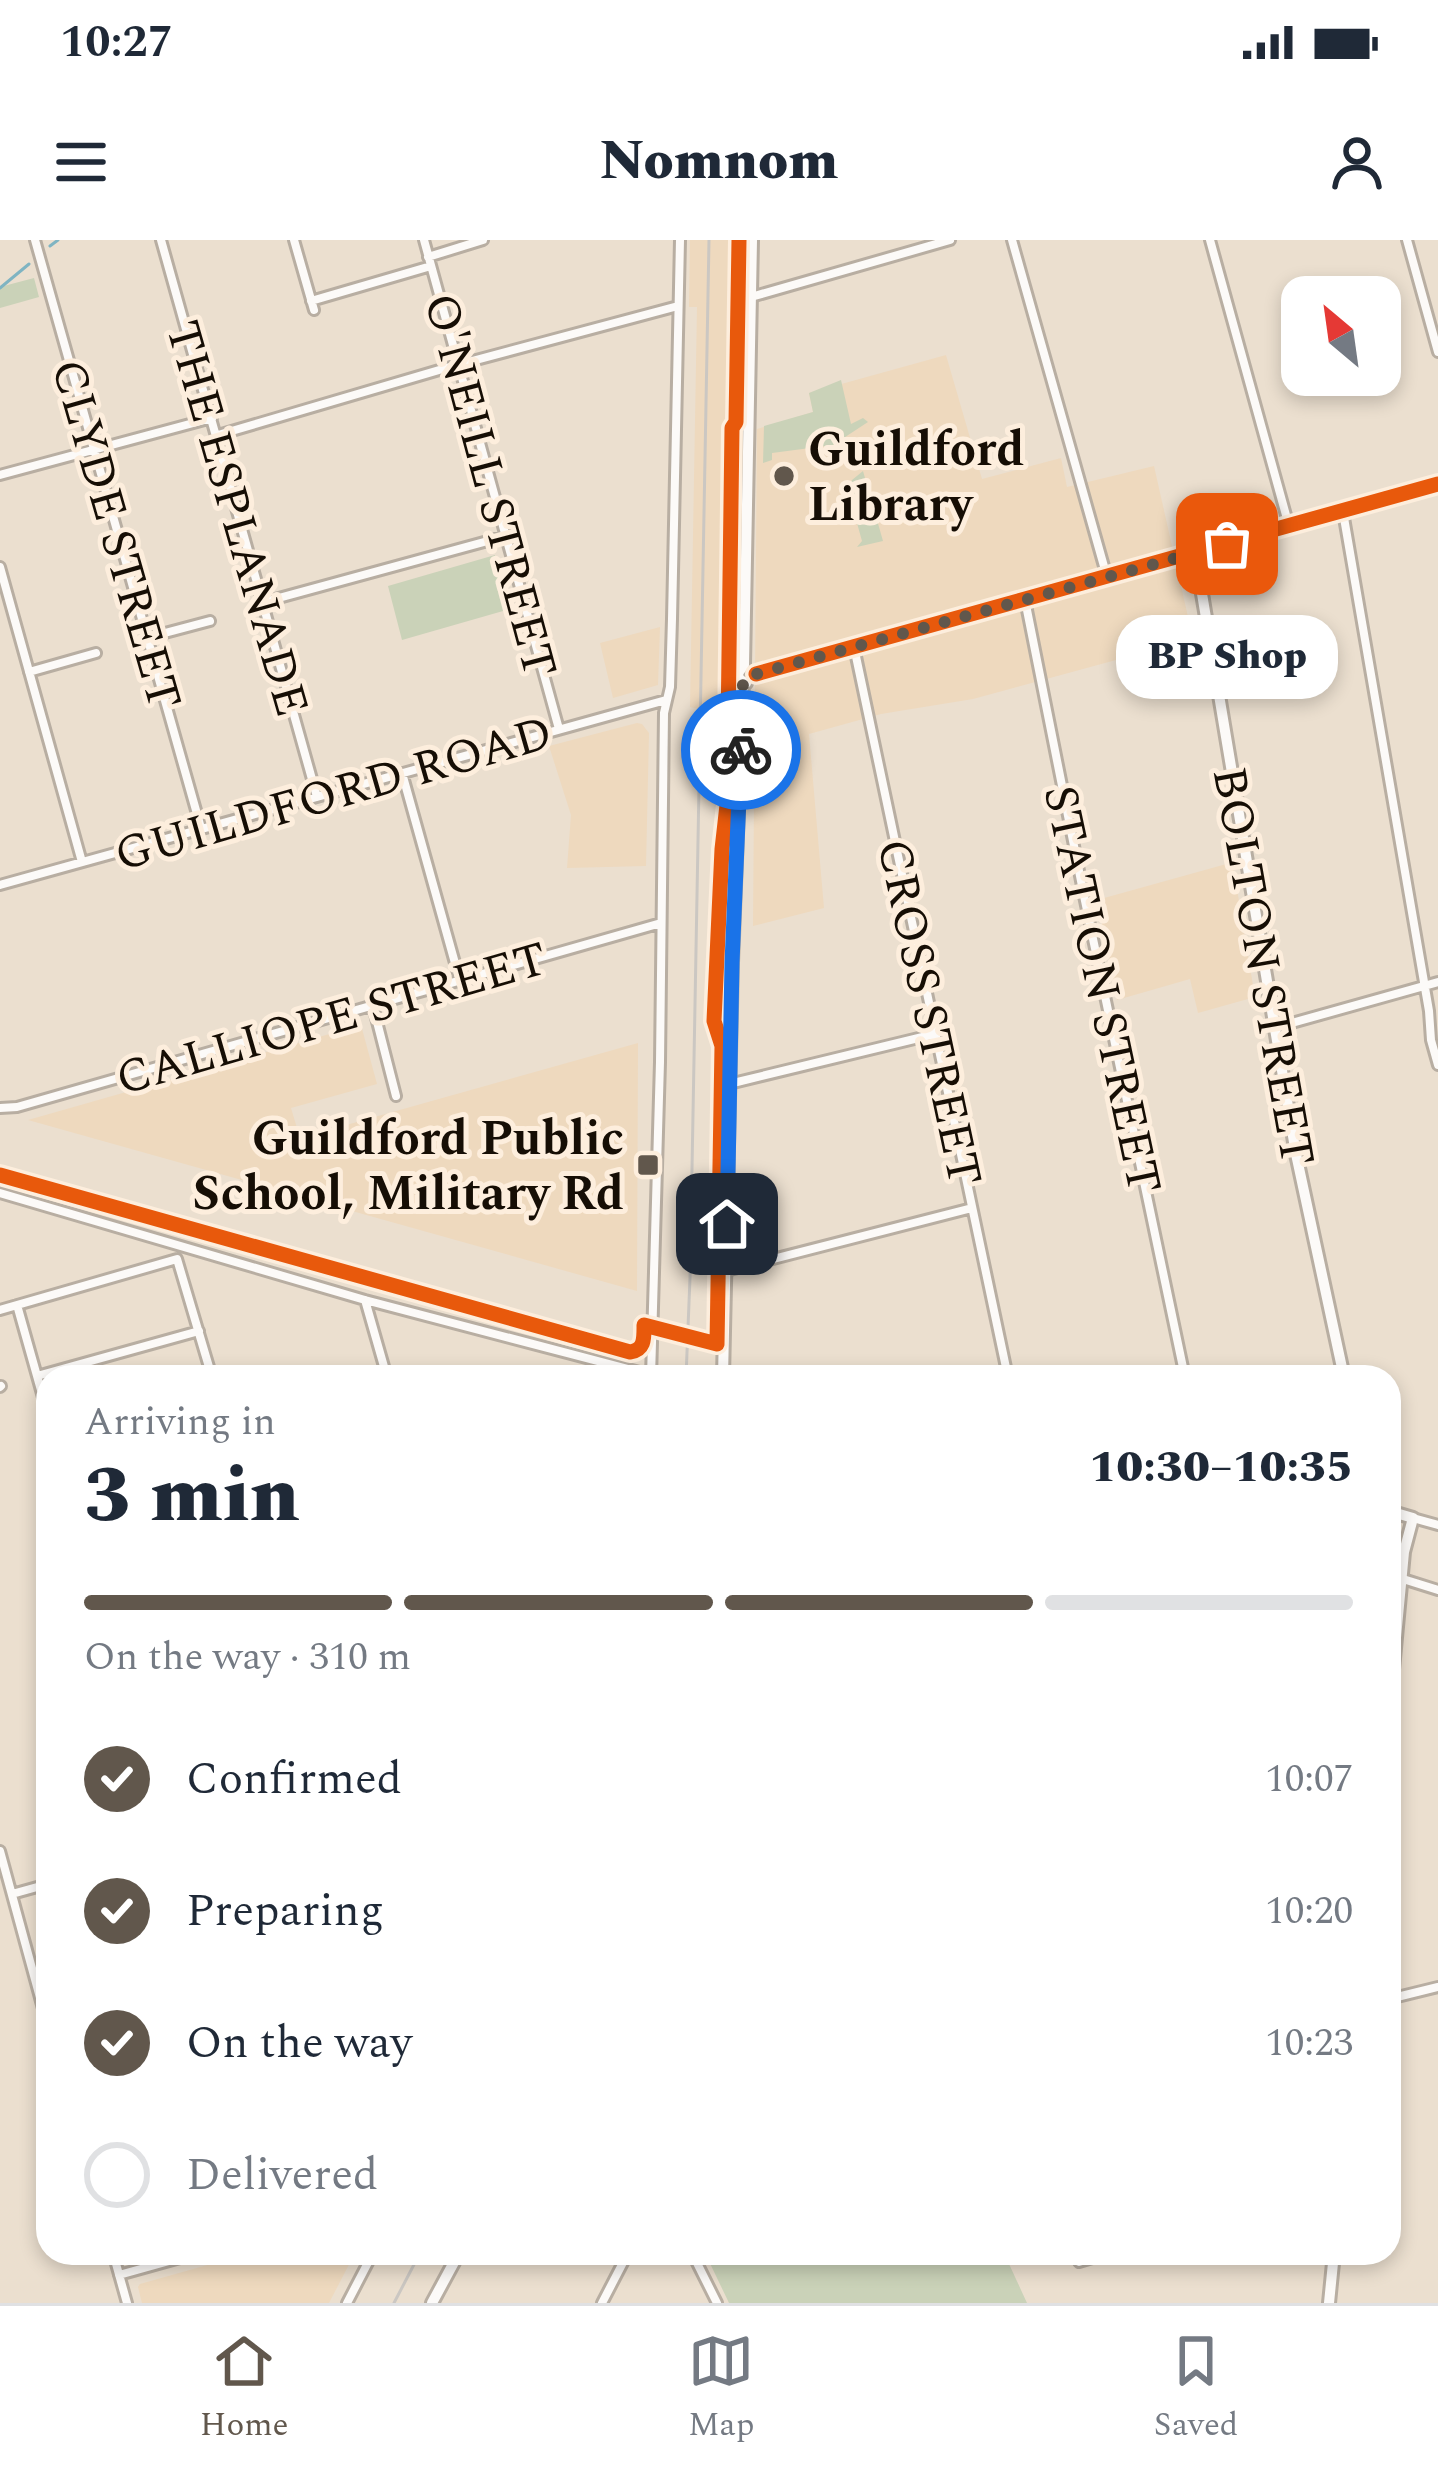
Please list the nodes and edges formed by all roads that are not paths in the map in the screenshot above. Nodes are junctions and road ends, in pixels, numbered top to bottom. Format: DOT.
graph roads {
  1 [pos="35,240"];
  2 [pos="161,240"];
  3 [pos="294,240"];
  4 [pos="424,240"];
  5 [pos="483,240"];
  6 [pos="680,240"];
  7 [pos="752,240"];
  8 [pos="950,240"];
  9 [pos="1012,240"];
  10 [pos="1210,240"];
  11 [pos="1407,240"];
  12 [pos="430,262"];
  13 [pos="751,297"];
  14 [pos="678,306"];
  15 [pos="1438,352"];
  16 [pos="459,364"];
  17 [pos="212,418"];
  18 [pos="217,435"];
  19 [pos="94,449"];
  20 [pos="0,475"];
  21 [pos="1438,484"];
  22 [pos="1343,512"];
  23 [pos="1289,526"];
  24 [pos="506,536"];
  25 [pos="1196,552"];
  26 [pos="0,567"];
  27 [pos="1107,577"];
  28 [pos="1025,600"];
  29 [pos="264,602"];
  30 [pos="210,621"];
  31 [pos="146,638"];
  32 [pos="854,647"];
  33 [pos="96,653"];
  34 [pos="744,665"];
  35 [pos="29,672"];
  36 [pos="756,674"];
  37 [pos="743,682"];
  38 [pos="666,700"];
  39 [pos="560,729"];
  40 [pos="402,773"];
  41 [pos="317,797"];
  42 [pos="201,828"];
  43 [pos="82,862"];
  44 [pos="0,885"];
  45 [pos="662,923"];
  46 [pos="460,981"];
  47 [pos="1438,982"];
  48 [pos="1424,985"];
  49 [pos="373,1006"];
  50 [pos="1274,1028"];
  51 [pos="935,1034"];
  52 [pos="1438,1065"];
  53 [pos="729,1084"];
  54 [pos="396,1096"];
  55 [pos="0,1108"];
  56 [pos="0,1193"];
  57 [pos="972,1208"];
  58 [pos="183,1245"];
  59 [pos="177,1259"];
  60 [pos="726,1271"];
  61 [pos="365,1300"];
  62 [pos="16,1305"];
  63 [pos="0,1310"];
  64 [pos="199,1331"];
  65 [pos="77,1365"];
  66 [pos="209,1365"];
  67 [pos="384,1365"];
  68 [pos="610,1365"];
  69 [pos="652,1365"];
  70 [pos="723,1365"];
  71 [pos="1005,1365"];
  72 [pos="1182,1365"];
  73 [pos="1341,1365"];
  74 [pos="36,1373"];
  75 [pos="1401,1514"];
  76 [pos="1413,1518"];
  77 [pos="1438,1525"];
  78 [pos="1401,1557"];
  79 [pos="1401,1566"];
  80 [pos="1403,1579"];
  81 [pos="1438,1590"];
  82 [pos="1401,1598"];
  83 [pos="0,1851"];
  84 [pos="36,1887"];
  85 [pos="12,1894"];
  86 [pos="36,1981"];
  87 [pos="1438,1987"];
  88 [pos="1401,1996"];
  89 [pos="116,2265"];
  90 [pos="154,2265"];
  91 [pos="368,2265"];
  92 [pos="453,2265"];
  93 [pos="622,2265"];
  94 [pos="698,2265"];
  95 [pos="1333,2265"];
  96 [pos="119,2275"];
  97 [pos="127,2303"];
  98 [pos="347,2303"];
  99 [pos="433,2303"];
  100 [pos="602,2303"];
  101 [pos="717,2303"];
  102 [pos="1328,2303"];
  1 -- 19 [label="street, CLYDE STREET"];
  2 -- 17 [label="street, THE ESPLANADE"];
  3 -- 12 [label="street"];
  4 -- 12 [label="street, O'NEILL STREET"];
  5 -- 12 [label="street"];
  6 -- 14 [label="street"];
  7 -- 13 [label="street"];
  8 -- 13 [label="street"];
  9 -- 27 [label="street"];
  10 -- 23 [label="street"];
  11 -- 15 [label="street"];
  12 -- 16 [label="street, O'NEILL STREET"];
  13 -- 34 [label="street"];
  14 -- 16 [label="street"];
  14 -- 38 [label="street"];
  16 -- 18 [label="street"];
  16 -- 24 [label="street, O'NEILL STREET"];
  17 -- 18 [label="street, THE ESPLANADE"];
  17 -- 19 [label="street"];
  18 -- 29 [label="street, THE ESPLANADE"];
  19 -- 20 [label="street"];
  19 -- 31 [label="street, CLYDE STREET"];
  21 -- 22 [label="street"];
  22 -- 23 [label="street"];
  22 -- 48 [label="street"];
  23 -- 25 [label="street"];
  24 -- 29 [label="street"];
  24 -- 39 [label="street, O'NEILL STREET"];
  25 -- 27 [label="street"];
  25 -- 50 [label="street, BOLTON STREET"];
  26 -- 35 [label="street"];
  27 -- 28 [label="street"];
  28 -- 32 [label="street"];
  28 -- 72 [label="street, STATION STREET"];
  29 -- 41 [label="street, THE ESPLANADE"];
  30 -- 31 [label="street"];
  31 -- 42 [label="street, CLYDE STREET"];
  32 -- 36 [label="street"];
  32 -- 51 [label="street, CROSS STREET"];
  33 -- 35 [label="street"];
  34 -- 36 [label="street"];
  34 -- 37 [label="street"];
  35 -- 43 [label="street"];
  36 -- 37 [label="street"];
  37 -- 53 [label="street"];
  38 -- 39 [label="street, GUILDFORD ROAD"];
  38 -- 45 [label="street"];
  39 -- 40 [label="street, GUILDFORD ROAD"];
  40 -- 41 [label="street, GUILDFORD ROAD"];
  40 -- 46 [label="street"];
  41 -- 42 [label="street, GUILDFORD ROAD"];
  42 -- 43 [label="street, GUILDFORD ROAD"];
  43 -- 44 [label="street, GUILDFORD ROAD"];
  45 -- 46 [label="street, CALLIOPE STREET"];
  45 -- 69 [label="street"];
  46 -- 49 [label="street, CALLIOPE STREET"];
  47 -- 48 [label="street"];
  48 -- 50 [label="street"];
  48 -- 52 [label="street"];
  49 -- 54 [label="street"];
  49 -- 55 [label="street, CALLIOPE STREET"];
  50 -- 73 [label="street, BOLTON STREET"];
  51 -- 53 [label="street"];
  51 -- 57 [label="street, CROSS STREET"];
  53 -- 60 [label="street"];
  56 -- 58 [label="street"];
  57 -- 60 [label="street"];
  57 -- 71 [label="street, CROSS STREET"];
  58 -- 59 [label="street"];
  58 -- 61 [label="street"];
  59 -- 62 [label="street"];
  59 -- 64 [label="street"];
  60 -- 70 [label="street"];
  61 -- 67 [label="street"];
  61 -- 68 [label="street"];
  62 -- 63 [label="street"];
  62 -- 74 [label="street"];
  64 -- 65 [label="street"];
  64 -- 66 [label="street"];
  75 -- 76 [label="street"];
  76 -- 77 [label="street"];
  76 -- 78 [label="street"];
  79 -- 80 [label="street"];
  80 -- 81 [label="street"];
  80 -- 82 [label="street"];
  83 -- 85 [label="street"];
  84 -- 85 [label="street"];
  85 -- 86 [label="street"];
  87 -- 88 [label="street"];
  89 -- 96 [label="street"];
  90 -- 96 [label="street"];
  91 -- 98 [label="street"];
  92 -- 99 [label="street"];
  93 -- 100 [label="street"];
  94 -- 101 [label="street"];
  95 -- 102 [label="street"];
  96 -- 97 [label="street"];
}
